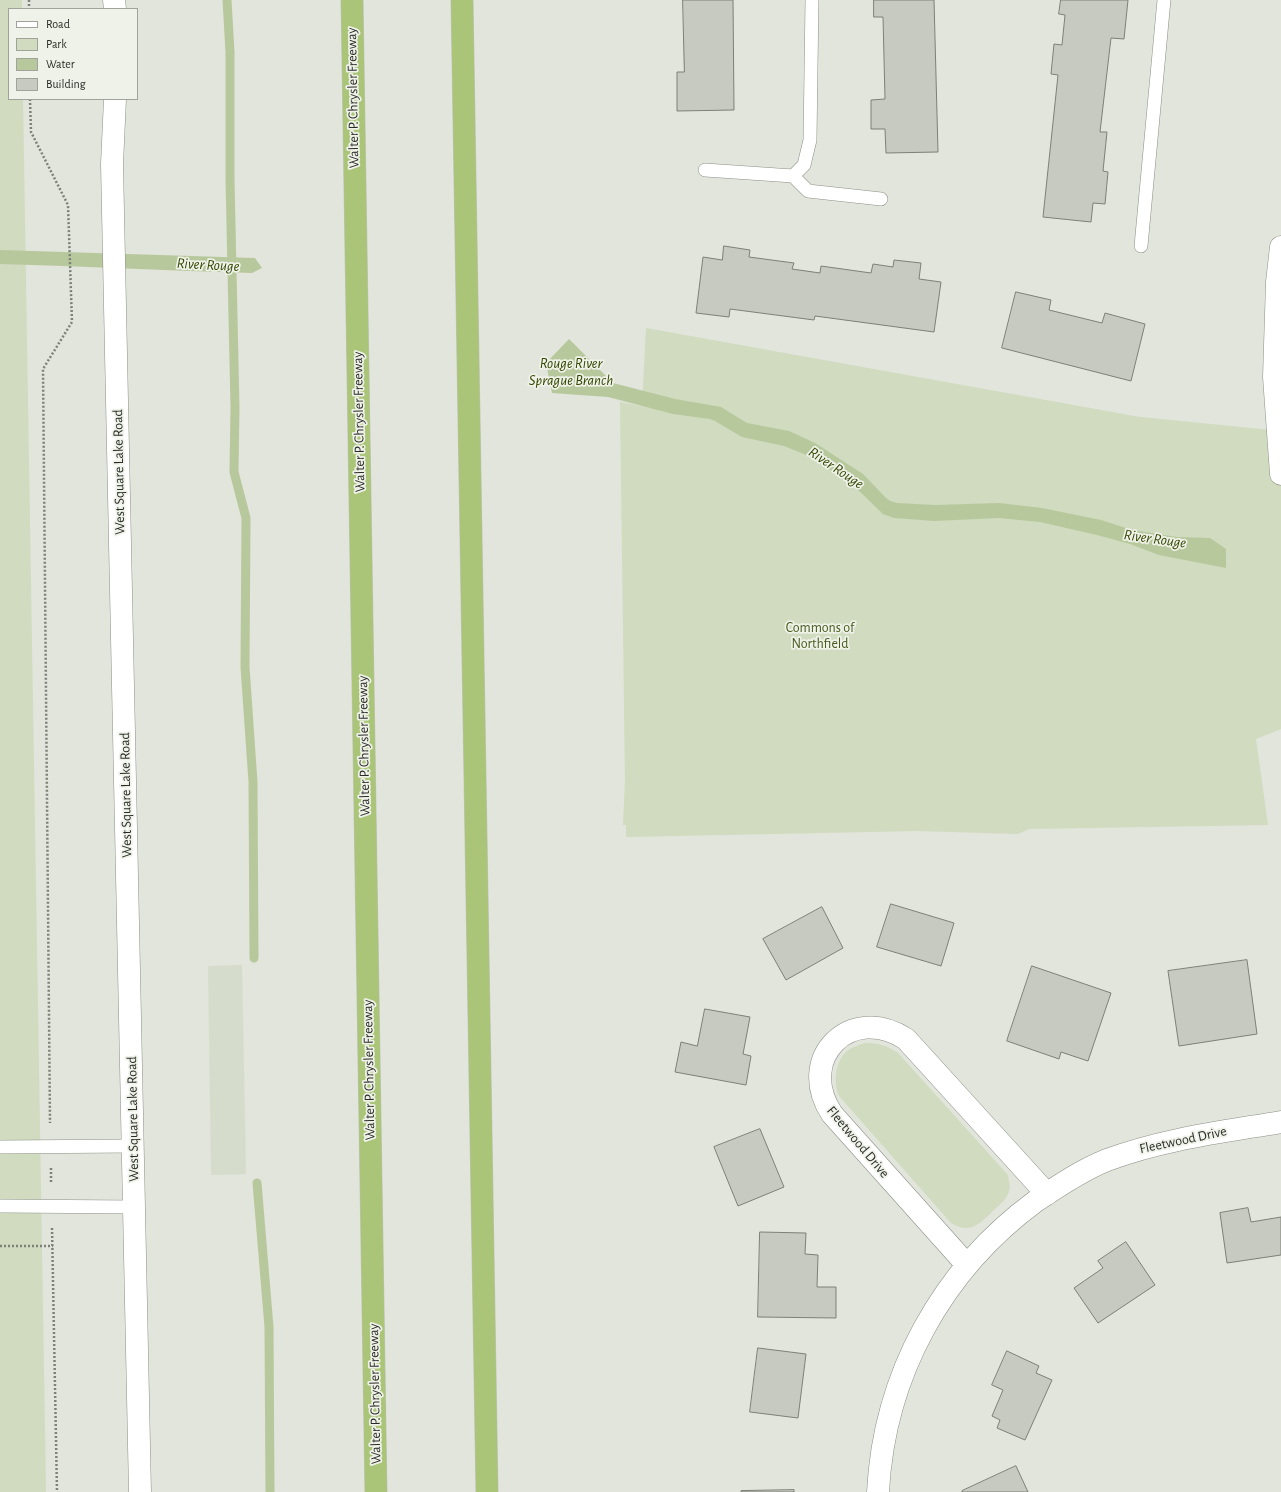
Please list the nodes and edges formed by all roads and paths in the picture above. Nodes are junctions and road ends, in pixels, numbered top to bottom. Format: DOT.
graph roads {
  1 [pos="352,0"];
  2 [pos="462,0"];
  3 [pos="812,0"];
  4 [pos="1164,0"];
  5 [pos="30,100"];
  6 [pos="115,100"];
  7 [pos="705,170"];
  8 [pos="792,176"];
  9 [pos="881,199"];
  10 [pos="1141,246"];
  11 [pos="1281,247"];
  12 [pos="1279,282"];
  13 [pos="1281,474"];
  14 [pos="1281,1122"];
  15 [pos="50,1125"];
  16 [pos="134,1146"];
  17 [pos="0,1147"];
  18 [pos="51,1161"];
  19 [pos="51,1190"];
  20 [pos="1047,1194"];
  21 [pos="0,1206"];
  22 [pos="135,1207"];
  23 [pos="52,1224"];
  24 [pos="0,1246"];
  25 [pos="53,1246"];
  26 [pos="967,1265"];
  27 [pos="56,1492"];
  28 [pos="140,1492"];
  29 [pos="376,1492"];
  30 [pos="487,1492"];
  31 [pos="878,1492"];
  1 -- 29 [label="highway, Walter P. Chrysler Freeway"];
  2 -- 30 [label="highway"];
  3 -- 8 [label="lane"];
  4 -- 10 [label="lane"];
  5 -- 15 [label="path"];
  6 -- 16 [label="street, West Square Lake Road"];
  7 -- 8 [label="lane"];
  8 -- 9 [label="lane"];
  11 -- 12 [label="street"];
  12 -- 13 [label="street"];
  14 -- 20 [label="street, Fleetwood Drive"];
  16 -- 17 [label="lane"];
  16 -- 22 [label="street, West Square Lake Road"];
  18 -- 19 [label="path"];
  20 -- 26 [label="street, Fleetwood Drive"];
  20 -- 26 [label="street, Fleetwood Drive"];
  21 -- 22 [label="lane"];
  22 -- 28 [label="street, West Square Lake Road"];
  23 -- 25 [label="path"];
  24 -- 25 [label="path"];
  25 -- 27 [label="path"];
  26 -- 31 [label="street, Fleetwood Drive"];
}
